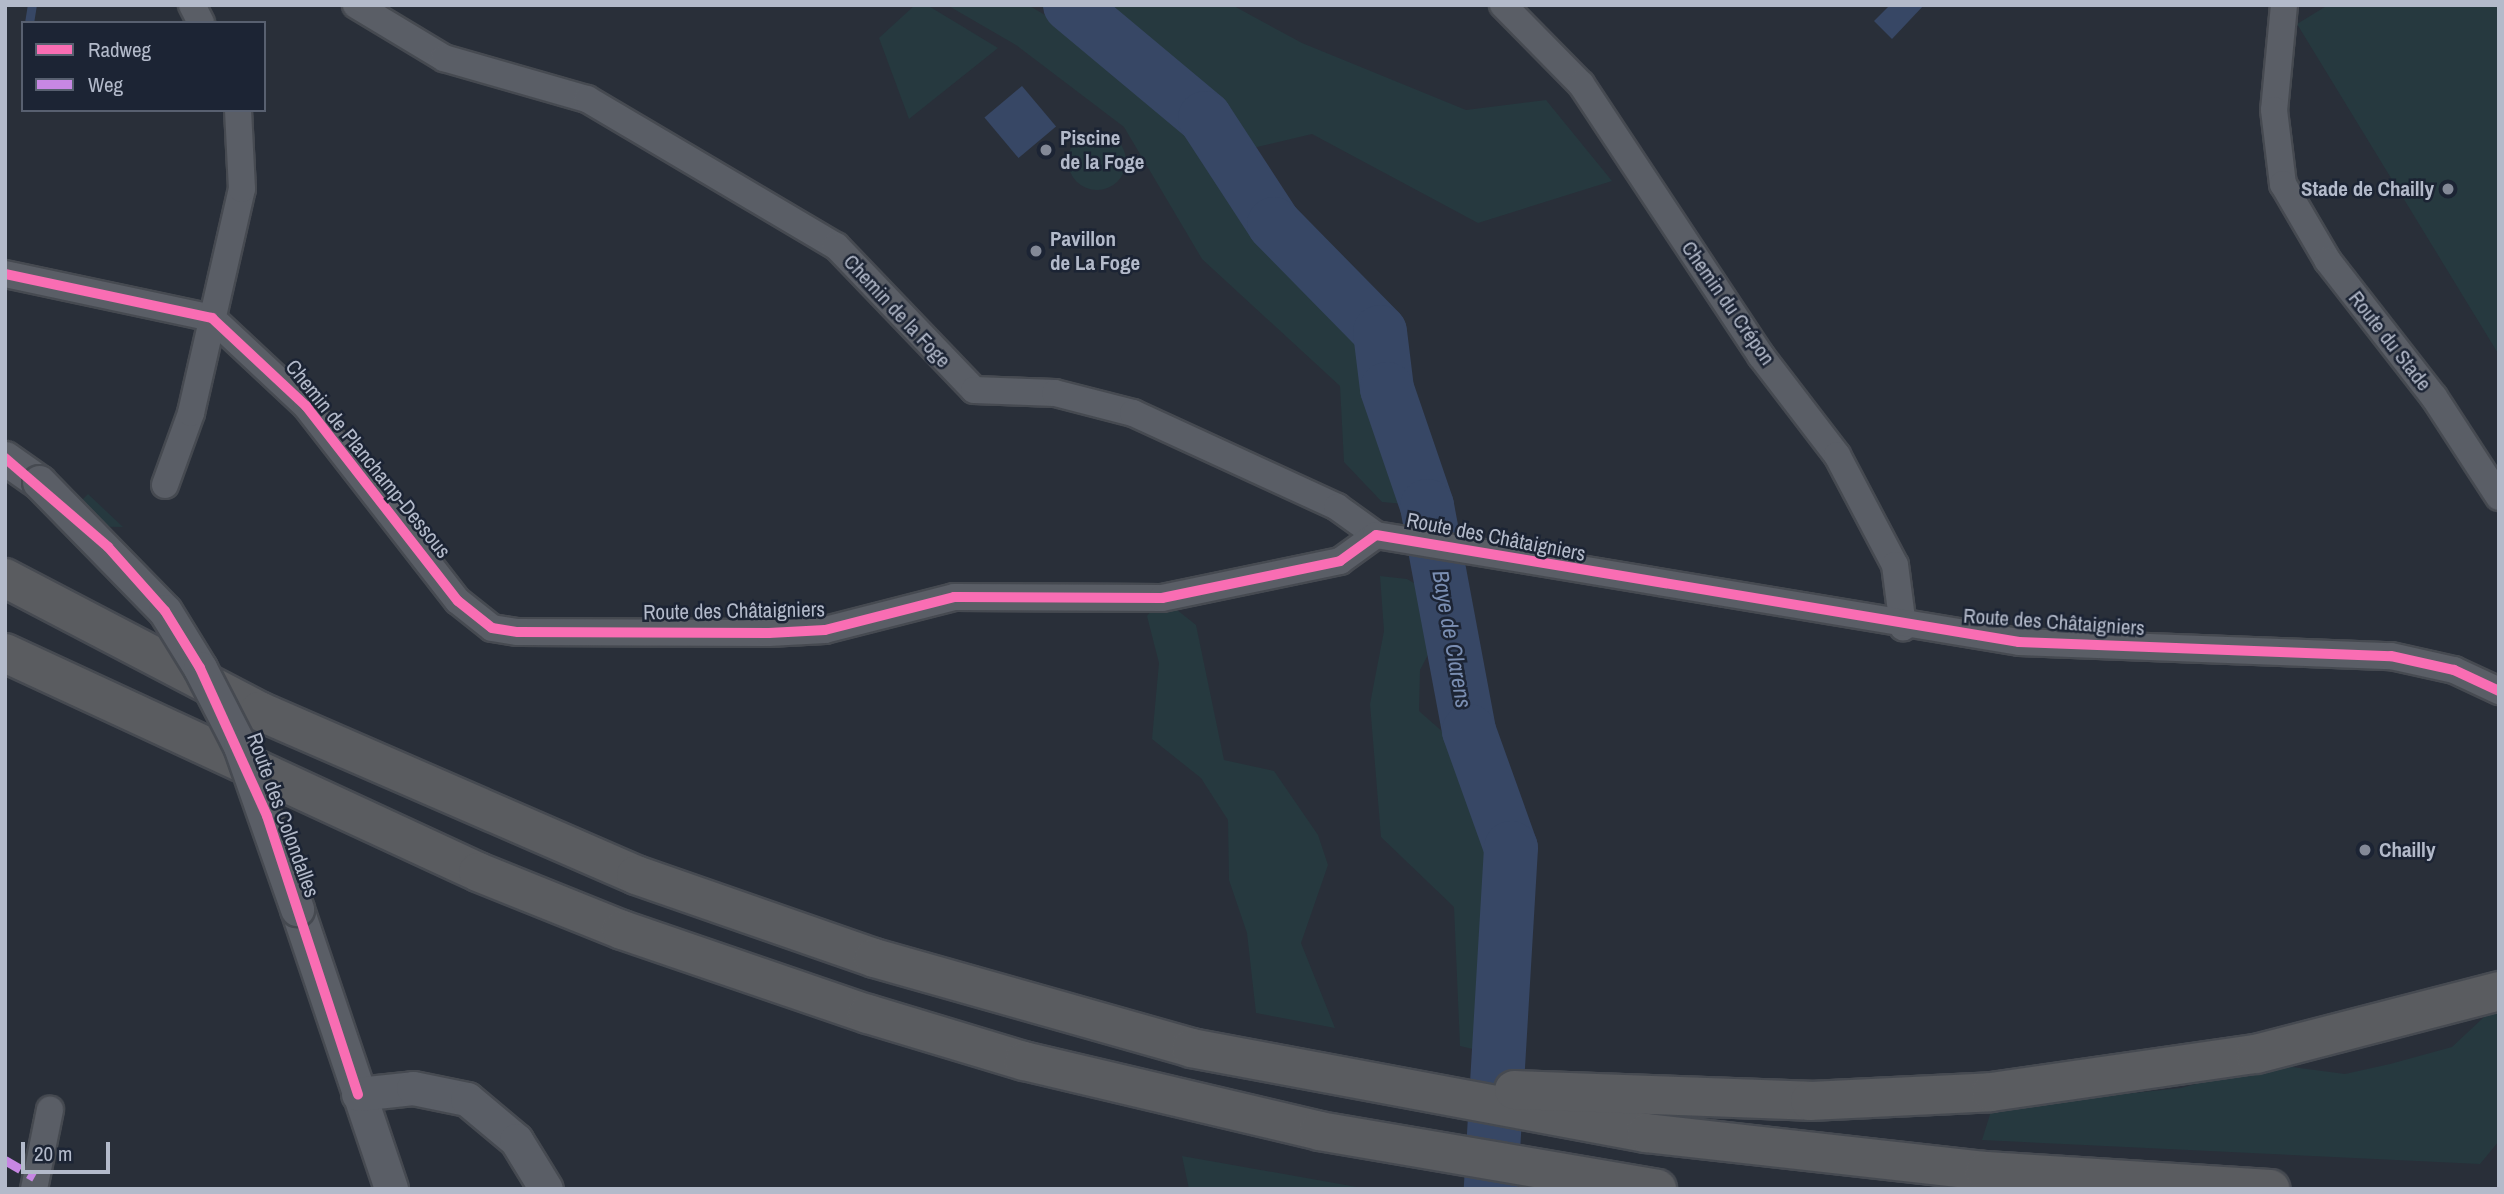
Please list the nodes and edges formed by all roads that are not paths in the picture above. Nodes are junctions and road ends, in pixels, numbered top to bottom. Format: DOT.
graph roads {
  1 [pos="192,5"];
  2 [pos="356,5"];
  3 [pos="1503,5"];
  4 [pos="2284,5"];
  5 [pos="200,21"];
  6 [pos="238,112"];
  7 [pos="5,274"];
  8 [pos="212,318"];
  9 [pos="5,458"];
  10 [pos="165,485"];
  11 [pos="2499,497"];
  12 [pos="1388,536"];
  13 [pos="5,578"];
  14 [pos="1903,626"];
  15 [pos="492,628"];
  16 [pos="5,653"];
  17 [pos="2499,691"];
  18 [pos="2499,991"];
  19 [pos="1344,1080"];
  20 [pos="358,1094"];
  21 [pos="50,1110"];
  22 [pos="1319,1131"];
  23 [pos="34,1189"];
  24 [pos="391,1189"];
  25 [pos="546,1189"];
  26 [pos="1496,1189"];
  27 [pos="1657,1189"];
  28 [pos="2270,1189"];
  1 -- 5 [label="street"];
  2 -- 12 [label="street, Chemin de la Foge"];
  3 -- 14 [label="street, Chemin du Crépon"];
  4 -- 11 [label="street, Route du Stade"];
  6 -- 8 [label="street"];
  7 -- 8 [label="street, Chemin de Planchamp-Dessous"];
  8 -- 10 [label="street"];
  8 -- 15 [label="street, Chemin de Planchamp-Dessous"];
  9 -- 20 [label="street, Route des Colondalles, bridge"];
  12 -- 14 [label="street, Route des Châtaigniers"];
  12 -- 15 [label="street, Route des Châtaigniers"];
  13 -- 19 [label="highway"];
  14 -- 17 [label="street, Route des Châtaigniers"];
  16 -- 22 [label="highway"];
  18 -- 19 [label="highway"];
  19 -- 28 [label="highway"];
  20 -- 24 [label="street, Route des Colondalles"];
  20 -- 25 [label="street"];
  21 -- 23 [label="street"];
  22 -- 26 [label="highway"];
  22 -- 27 [label="highway"];
}
